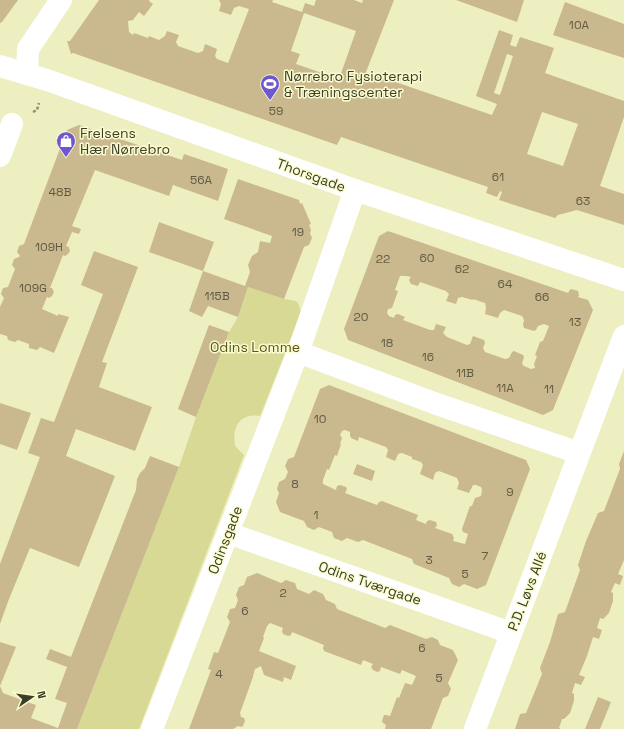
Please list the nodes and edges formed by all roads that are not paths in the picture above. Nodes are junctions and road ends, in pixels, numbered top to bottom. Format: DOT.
graph roads {
  1 [pos="62,0"];
  2 [pos="0,66"];
  3 [pos="27,74"];
  4 [pos="12,124"];
  5 [pos="0,156"];
  6 [pos="355,190"];
  7 [pos="624,280"];
  8 [pos="624,336"];
  9 [pos="298,352"];
  10 [pos="579,453"];
  11 [pos="228,533"];
  12 [pos="511,633"];
  13 [pos="152,729"];
  14 [pos="474,729"];
  1 -- 3 [label="street"];
  2 -- 3 [label="street, Thorsgade"];
  3 -- 6 [label="street, Thorsgade"];
  4 -- 5 [label="street"];
  6 -- 7 [label="street, Thorsgade"];
  6 -- 9 [label="street, Odinsgade"];
  8 -- 10 [label="street, P.D. Løvs Allé"];
  9 -- 10 [label="street"];
  9 -- 11 [label="street, Odinsgade"];
  10 -- 12 [label="street, P.D. Løvs Allé"];
  11 -- 12 [label="street, Odins Tværgade"];
  11 -- 13 [label="street, Odinsgade"];
  12 -- 14 [label="street, P.D. Løvs Allé"];
}
